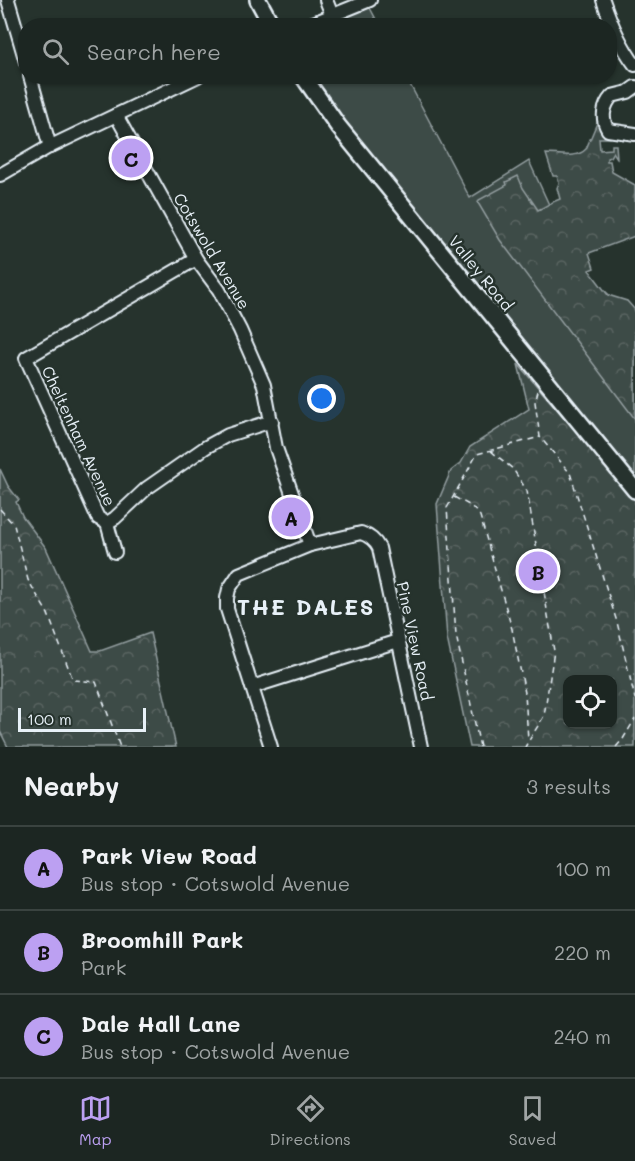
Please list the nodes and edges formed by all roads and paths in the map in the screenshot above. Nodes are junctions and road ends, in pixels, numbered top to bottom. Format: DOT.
graph roads {
  1 [pos="8,0"];
  2 [pos="258,0"];
  3 [pos="326,0"];
  4 [pos="370,0"];
  5 [pos="603,0"];
  6 [pos="332,15"];
  7 [pos="268,18"];
  8 [pos="325,18"];
  9 [pos="610,18"];
  10 [pos="18,34"];
  11 [pos="617,36"];
  12 [pos="635,65"];
  13 [pos="32,84"];
  14 [pos="181,84"];
  15 [pos="309,84"];
  16 [pos="635,87"];
  17 [pos="116,115"];
  18 [pos="635,134"];
  19 [pos="50,147"];
  20 [pos="0,174"];
  21 [pos="196,259"];
  22 [pos="538,388"];
  23 [pos="272,421"];
  24 [pos="540,437"];
  25 [pos="490,450"];
  26 [pos="635,490"];
  27 [pos="453,496"];
  28 [pos="0,509"];
  29 [pos="107,523"];
  30 [pos="310,546"];
  31 [pos="115,552"];
  32 [pos="398,641"];
  33 [pos="252,687"];
  34 [pos="635,699"];
  35 [pos="635,719"];
  36 [pos="528,742"];
  37 [pos="120,747"];
  38 [pos="272,747"];
  39 [pos="421,747"];
  40 [pos="480,747"];
  41 [pos="525,747"];
  42 [pos="615,747"];
  1 -- 10 [label="street"];
  2 -- 7 [label="main road"];
  3 -- 6 [label="street"];
  4 -- 6 [label="street"];
  5 -- 9 [label="street"];
  6 -- 8 [label="street"];
  11 -- 12 [label="street"];
  13 -- 19 [label="street"];
  14 -- 17 [label="street"];
  15 -- 26 [label="main road, Valley Road"];
  16 -- 18 [label="street"];
  17 -- 19 [label="street"];
  17 -- 21 [label="street, Cotswold Avenue"];
  19 -- 20 [label="street"];
  21 -- 23 [label="street, Cotswold Avenue"];
  21 -- 29 [label="street, Cheltenham Avenue"];
  22 -- 24 [label="path"];
  23 -- 29 [label="street, Cheltenham Avenue"];
  23 -- 30 [label="street, Cotswold Avenue"];
  24 -- 25 [label="path"];
  24 -- 34 [label="path"];
  25 -- 27 [label="path"];
  25 -- 36 [label="path"];
  27 -- 36 [label="path"];
  27 -- 40 [label="path"];
  28 -- 37 [label="path"];
  29 -- 31 [label="street"];
  30 -- 32 [label="street, Pine View Road"];
  30 -- 33 [label="street"];
  32 -- 33 [label="street"];
  32 -- 39 [label="street, Pine View Road"];
  33 -- 38 [label="street"];
  35 -- 42 [label="path"];
  36 -- 41 [label="path"];
}
